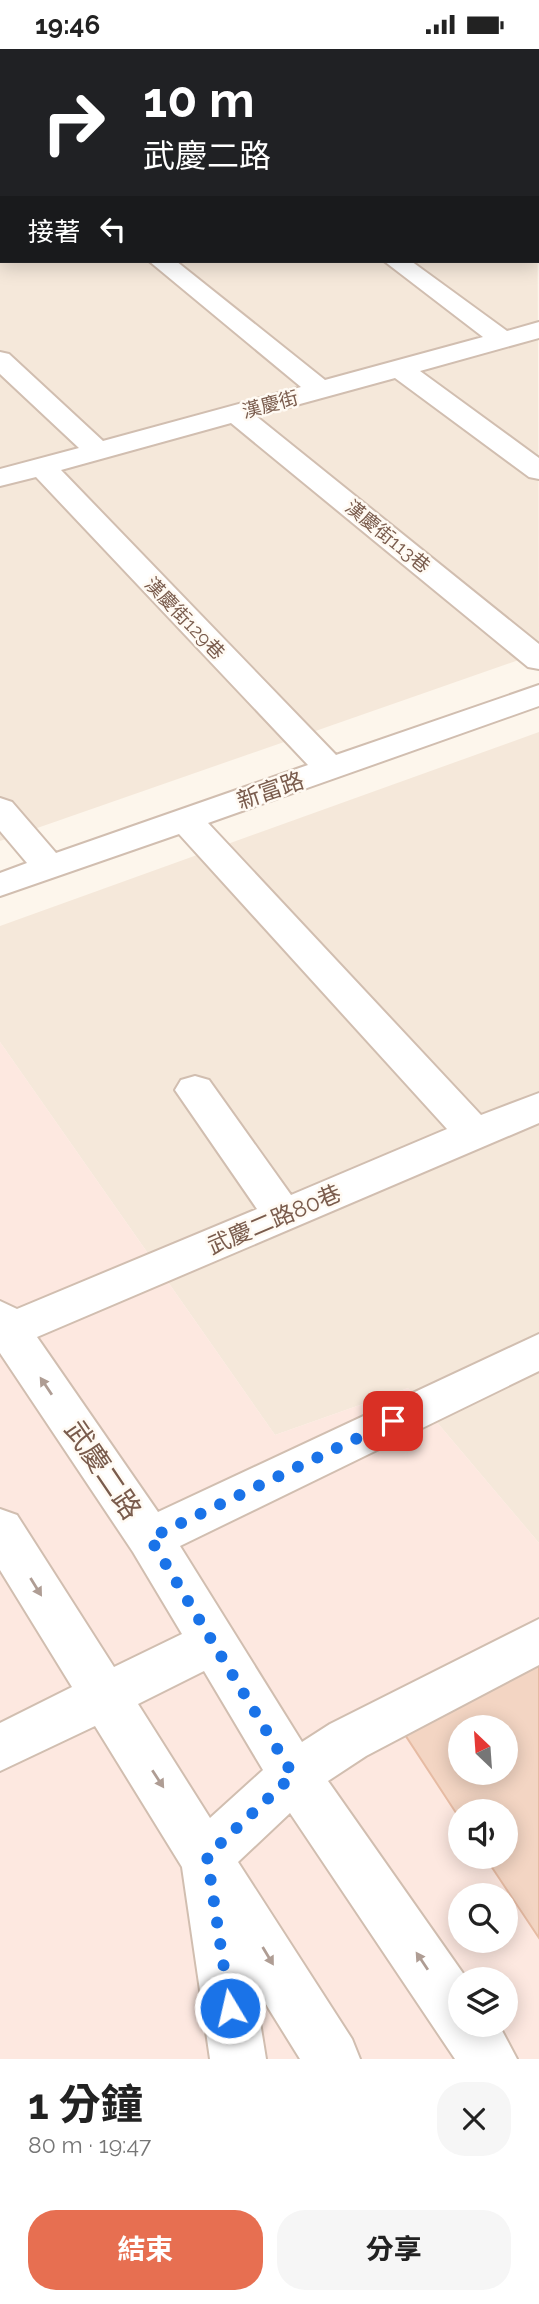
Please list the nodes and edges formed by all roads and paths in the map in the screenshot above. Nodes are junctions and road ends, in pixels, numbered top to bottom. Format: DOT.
graph roads {
  1 [pos="163,263"];
  2 [pos="399,263"];
  3 [pos="539,330"];
  4 [pos="503,340"];
  5 [pos="0,360"];
  6 [pos="399,368"];
  7 [pos="320,390"];
  8 [pos="236,413"];
  9 [pos="98,451"];
  10 [pos="41,466"];
  11 [pos="539,471"];
  12 [pos="0,478"];
  13 [pos="539,660"];
  14 [pos="539,695"];
  15 [pos="330,769"];
  16 [pos="0,809"];
  17 [pos="186,820"];
  18 [pos="49,867"];
  19 [pos="0,885"];
  20 [pos="195,1090"];
  21 [pos="539,1107"];
  22 [pos="475,1134"];
  23 [pos="283,1215"];
  24 [pos="4,1324"];
  25 [pos="539,1351"];
  26 [pos="0,1529"];
  27 [pos="150,1538"];
  28 [pos="213,1641"];
  29 [pos="539,1641"];
  30 [pos="104,1696"];
  31 [pos="0,1748"];
  32 [pos="293,1775"];
  33 [pos="207,1856"];
  34 [pos="448,2000"];
  35 [pos="474,2037"];
  36 [pos="238,2059"];
  37 [pos="332,2059"];
  38 [pos="489,2059"];
  1 -- 7 [label="street"];
  2 -- 4 [label="street"];
  3 -- 4 [label="street, 漢慶街"];
  4 -- 6 [label="street, 漢慶街"];
  5 -- 9 [label="street"];
  6 -- 7 [label="street, 漢慶街"];
  6 -- 11 [label="street"];
  7 -- 8 [label="street, 漢慶街"];
  8 -- 9 [label="street, 漢慶街"];
  8 -- 13 [label="street, 漢慶街113巷"];
  9 -- 10 [label="street, 漢慶街"];
  10 -- 12 [label="street, 漢慶街"];
  10 -- 15 [label="street, 漢慶街129巷"];
  14 -- 15 [label="street, 新富路"];
  15 -- 17 [label="street, 新富路"];
  16 -- 18 [label="street"];
  17 -- 18 [label="street, 新富路"];
  17 -- 22 [label="street"];
  18 -- 19 [label="street, 新富路"];
  20 -- 23 [label="street"];
  21 -- 22 [label="street, 武慶二路80巷"];
  22 -- 23 [label="street, 武慶二路80巷"];
  23 -- 24 [label="street, 武慶二路80巷"];
  27 -- 24 [label="street, 武慶二路, one-way"];
  25 -- 27 [label="street"];
  26 -- 30 [label="street, one-way"];
  27 -- 28 [label="street, 武慶二路"];
  28 -- 30 [label="street"];
  28 -- 32 [label="street, 武慶二路"];
  29 -- 32 [label="street"];
  30 -- 31 [label="street"];
  30 -- 33 [label="street, one-way"];
  32 -- 33 [label="street"];
  34 -- 32 [label="street, 武慶二路, one-way"];
  33 -- 36 [label="street"];
  33 -- 37 [label="street, one-way"];
  35 -- 38 [label="street"];
}
